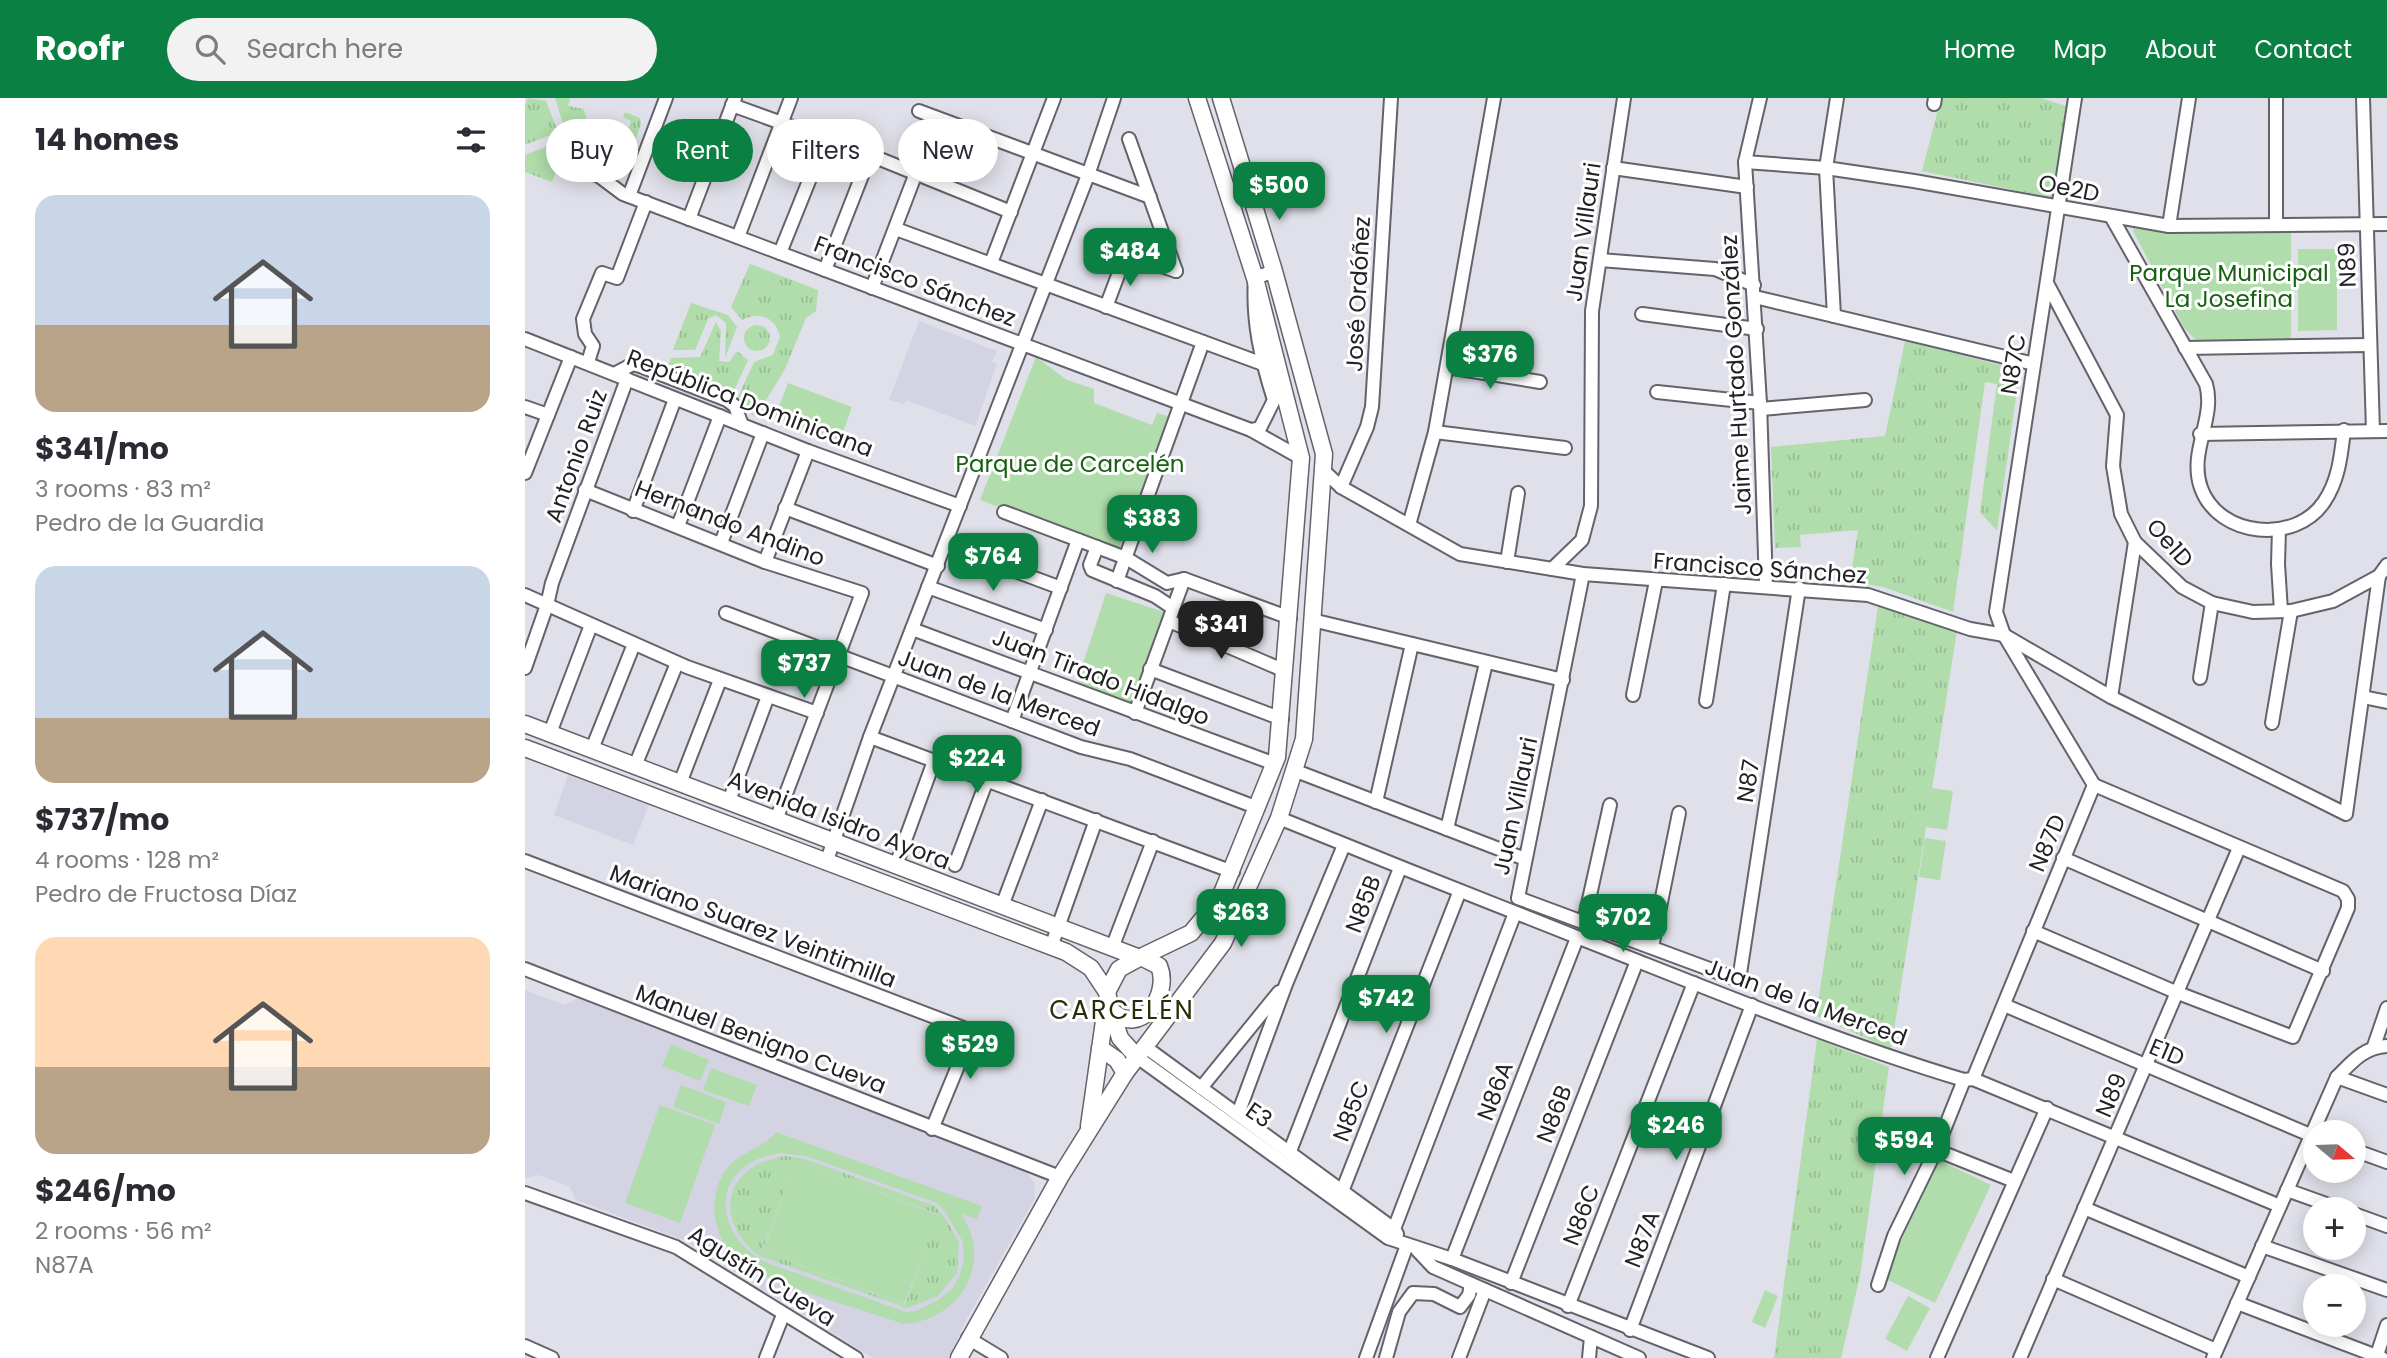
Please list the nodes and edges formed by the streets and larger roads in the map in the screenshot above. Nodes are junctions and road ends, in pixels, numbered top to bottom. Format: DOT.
graph roads {
  1 [pos="666,98"];
  2 [pos="791,98"];
  3 [pos="1054,98"];
  4 [pos="1114,98"];
  5 [pos="1197,98"];
  6 [pos="1221,98"];
  7 [pos="1391,98"];
  8 [pos="1495,98"];
  9 [pos="1624,98"];
  10 [pos="1759,98"];
  11 [pos="1837,98"];
  12 [pos="2189,98"];
  13 [pos="2276,98"];
  14 [pos="2363,98"];
  15 [pos="2073,99"];
  16 [pos="734,102"];
  17 [pos="919,111"];
  18 [pos="770,119"];
  19 [pos="783,119"];
  20 [pos="1129,139"];
  21 [pos="1033,155"];
  22 [pos="767,161"];
  23 [pos="1745,163"];
  24 [pos="1613,168"];
  25 [pos="1826,168"];
  26 [pos="1089,175"];
  27 [pos="608,182"];
  28 [pos="809,182"];
  29 [pos="859,182"];
  30 [pos="913,182"];
  31 [pos="938,182"];
  32 [pos="1248,185"];
  33 [pos="1747,187"];
  34 [pos="1227,193"];
  35 [pos="629,196"];
  36 [pos="1150,197"];
  37 [pos="646,202"];
  38 [pos="2059,207"];
  39 [pos="1011,212"];
  40 [pos="2112,218"];
  41 [pos="689,219"];
  42 [pos="2276,224"];
  43 [pos="2387,224"];
  44 [pos="2367,225"];
  45 [pos="2169,226"];
  46 [pos="896,229"];
  47 [pos="738,237"];
  48 [pos="780,253"];
  49 [pos="1600,260"];
  50 [pos="991,263"];
  51 [pos="825,270"];
  52 [pos="1274,271"];
  53 [pos="1255,278"];
  54 [pos="1046,285"];
  55 [pos="2048,285"];
  56 [pos="872,288"];
  57 [pos="1754,291"];
  58 [pos="1106,307"];
  59 [pos="1642,314"];
  60 [pos="1833,316"];
  61 [pos="1757,329"];
  62 [pos="525,339"];
  63 [pos="1203,342"];
  64 [pos="1023,345"];
  65 [pos="2370,345"];
  66 [pos="2185,348"];
  67 [pos="571,357"];
  68 [pos="587,362"];
  69 [pos="1263,364"];
  70 [pos="2033,364"];
  71 [pos="1447,367"];
  72 [pos="622,376"];
  73 [pos="1539,382"];
  74 [pos="1657,392"];
  75 [pos="675,399"];
  76 [pos="1865,400"];
  77 [pos="1182,405"];
  78 [pos="1761,406"];
  79 [pos="525,407"];
  80 [pos="548,415"];
  81 [pos="720,416"];
  82 [pos="742,425"];
  83 [pos="1251,430"];
  84 [pos="2344,430"];
  85 [pos="2373,431"];
  86 [pos="1434,432"];
  87 [pos="2387,432"];
  88 [pos="763,433"];
  89 [pos="2200,434"];
  90 [pos="1565,448"];
  91 [pos="808,451"];
  92 [pos="1301,458"];
  93 [pos="1324,471"];
  94 [pos="525,472"];
  95 [pos="1341,487"];
  96 [pos="585,490"];
  97 [pos="1518,494"];
  98 [pos="960,506"];
  99 [pos="785,508"];
  100 [pos="633,511"];
  101 [pos="1004,512"];
  102 [pos="1409,525"];
  103 [pos="677,526"];
  104 [pos="2280,529"];
  105 [pos="1079,540"];
  106 [pos="2135,542"];
  107 [pos="721,543"];
  108 [pos="944,545"];
  109 [pos="1097,547"];
  110 [pos="1126,558"];
  111 [pos="765,562"];
  112 [pos="1507,562"];
  113 [pos="938,566"];
  114 [pos="1552,569"];
  115 [pos="2383,571"];
  116 [pos="1583,574"];
  117 [pos="1184,579"];
  118 [pos="1117,581"];
  119 [pos="1656,581"];
  120 [pos="1171,583"];
  121 [pos="1724,584"];
  122 [pos="1766,586"];
  123 [pos="928,587"];
  124 [pos="1061,588"];
  125 [pos="1799,588"];
  126 [pos="525,595"];
  127 [pos="1155,596"];
  128 [pos="2212,603"];
  129 [pos="547,605"];
  130 [pos="1173,608"];
  131 [pos="2286,611"];
  132 [pos="726,613"];
  133 [pos="1290,618"];
  134 [pos="1313,620"];
  135 [pos="1168,621"];
  136 [pos="591,625"];
  137 [pos="912,629"];
  138 [pos="1046,630"];
  139 [pos="2004,635"];
  140 [pos="634,644"];
  141 [pos="1412,644"];
  142 [pos="838,656"];
  143 [pos="677,663"];
  144 [pos="1486,663"];
  145 [pos="525,667"];
  146 [pos="1150,669"];
  147 [pos="1030,671"];
  148 [pos="1285,671"];
  149 [pos="893,677"];
  150 [pos="2200,678"];
  151 [pos="720,680"];
  152 [pos="1563,680"];
  153 [pos="1633,695"];
  154 [pos="768,696"];
  155 [pos="2111,697"];
  156 [pos="2363,697"];
  157 [pos="1706,701"];
  158 [pos="2387,702"];
  159 [pos="817,713"];
  160 [pos="1135,713"];
  161 [pos="1282,719"];
  162 [pos="1012,721"];
  163 [pos="2272,723"];
  164 [pos="525,724"];
  165 [pos="550,733"];
  166 [pos="870,737"];
  167 [pos="525,748"];
  168 [pos="592,749"];
  169 [pos="934,761"];
  170 [pos="1275,764"];
  171 [pos="635,766"];
  172 [pos="1296,771"];
  173 [pos="987,780"];
  174 [pos="680,783"];
  175 [pos="2094,785"];
  176 [pos="1042,800"];
  177 [pos="729,801"];
  178 [pos="1376,802"];
  179 [pos="670,804"];
  180 [pos="1610,805"];
  181 [pos="1258,808"];
  182 [pos="1679,813"];
  183 [pos="1279,818"];
  184 [pos="776,820"];
  185 [pos="1096,820"];
  186 [pos="1447,829"];
  187 [pos="1153,841"];
  188 [pos="833,843"];
  189 [pos="1345,845"];
  190 [pos="2239,848"];
  191 [pos="1525,859"];
  192 [pos="2063,859"];
  193 [pos="525,861"];
  194 [pos="826,863"];
  195 [pos="896,865"];
  196 [pos="955,865"];
  197 [pos="1400,868"];
  198 [pos="1233,872"];
  199 [pos="1459,893"];
  200 [pos="1002,906"];
  201 [pos="1515,914"];
  202 [pos="1584,922"];
  203 [pos="2207,922"];
  204 [pos="1057,927"];
  205 [pos="2033,931"];
  206 [pos="1577,938"];
  207 [pos="1051,947"];
  208 [pos="1652,947"];
  209 [pos="1112,948"];
  210 [pos="1139,957"];
  211 [pos="1637,961"];
  212 [pos="525,970"];
  213 [pos="2323,971"];
  214 [pos="1739,980"];
  215 [pos="1694,983"];
  216 [pos="1286,984"];
  217 [pos="2178,993"];
  218 [pos="1108,1001"];
  219 [pos="2004,1004"];
  220 [pos="1752,1005"];
  221 [pos="2387,1008"];
  222 [pos="1152,1009"];
  223 [pos="2381,1046"];
  224 [pos="1100,1048"];
  225 [pos="1141,1051"];
  226 [pos="2146,1066"];
  227 [pos="1125,1073"];
  228 [pos="2337,1077"];
  229 [pos="1968,1080"];
  230 [pos="1201,1088"];
  231 [pos="2387,1095"];
  232 [pos="2046,1108"];
  233 [pos="1238,1114"];
  234 [pos="2320,1120"];
  235 [pos="932,1129"];
  236 [pos="1088,1132"];
  237 [pos="2303,1132"];
  238 [pos="2116,1137"];
  239 [pos="1936,1150"];
  240 [pos="1290,1151"];
  241 [pos="2366,1154"];
  242 [pos="2303,1157"];
  243 [pos="2387,1162"];
  244 [pos="1059,1178"];
  245 [pos="2014,1181"];
  246 [pos="1343,1189"];
  247 [pos="2287,1190"];
  248 [pos="525,1193"];
  249 [pos="2307,1197"];
  250 [pos="2280,1206"];
  251 [pos="2084,1208"];
  252 [pos="2366,1218"];
  253 [pos="2387,1226"];
  254 [pos="1404,1241"];
  255 [pos="2262,1246"];
  256 [pos="1452,1259"];
  257 [pos="2249,1277"];
  258 [pos="2053,1279"];
  259 [pos="1511,1283"];
  260 [pos="1471,1284"];
  261 [pos="1878,1285"];
  262 [pos="1485,1290"];
  263 [pos="2387,1290"];
  264 [pos="2237,1303"];
  265 [pos="1568,1306"];
  266 [pos="783,1315"];
  267 [pos="2387,1325"];
  268 [pos="1630,1330"];
  269 [pos="1591,1337"];
  270 [pos="968,1338"];
  271 [pos="525,1346"];
  272 [pos="1705,1353"];
  273 [pos="2214,1354"];
  274 [pos="2026,1356"];
  275 [pos="852,1357"];
  276 [pos="2378,1357"];
  277 [pos="552,1358"];
  278 [pos="766,1358"];
  279 [pos="959,1358"];
  280 [pos="1000,1358"];
  281 [pos="1366,1358"];
  282 [pos="1386,1358"];
  283 [pos="1459,1358"];
  284 [pos="1589,1358"];
  285 [pos="1639,1358"];
  286 [pos="1937,1358"];
  1 -- 35 [label="street"];
  2 -- 19 [label="street"];
  3 -- 21 [label="street"];
  4 -- 26 [label="street"];
  5 -- 34 [label="street"];
  6 -- 32 [label="street"];
  7 -- 95 [label="street, José Ordóñez"];
  8 -- 71 [label="street"];
  9 -- 24 [label="street, Juan Villauri"];
  10 -- 23 [label="street"];
  11 -- 25 [label="street"];
  12 -- 45 [label="street"];
  13 -- 42 [label="street"];
  14 -- 44 [label="street, N89"];
  15 -- 38 [label="street, N87C"];
  16 -- 18 [label="street"];
  16 -- 41 [label="street"];
  17 -- 21 [label="street"];
  20 -- 36 [label="street"];
  21 -- 26 [label="street"];
  21 -- 39 [label="street"];
  22 -- 47 [label="street"];
  23 -- 25 [label="street, Oe2D"];
  23 -- 33 [label="street, Jaime Hurtado González"];
  24 -- 33 [label="street"];
  24 -- 49 [label="street, Juan Villauri"];
  25 -- 38 [label="street, Oe2D"];
  25 -- 60 [label="street"];
  26 -- 36 [label="street"];
  26 -- 54 [label="street"];
  27 -- 35 [label="street, Francisco Sánchez"];
  28 -- 48 [label="street"];
  29 -- 51 [label="street"];
  30 -- 46 [label="street"];
  31 -- 39 [label="street"];
  32 -- 34 [label="street"];
  32 -- 52 [label="street"];
  33 -- 57 [label="street, Jaime Hurtado González"];
  34 -- 53 [label="street"];
  35 -- 37 [label="street, Francisco Sánchez"];
  36 -- 58 [label="street"];
  37 -- 41 [label="street, Francisco Sánchez"];
  37 -- 68 [label="street"];
  38 -- 40 [label="street, Oe2D"];
  38 -- 55 [label="street, N87C"];
  39 -- 50 [label="street"];
  40 -- 45 [label="street, Oe2D"];
  40 -- 66 [label="street"];
  41 -- 47 [label="street, Francisco Sánchez"];
  42 -- 44 [label="street, Oe2D"];
  42 -- 45 [label="street, Oe2D"];
  43 -- 44 [label="street, Oe2D"];
  44 -- 65 [label="street, N89"];
  46 -- 50 [label="street"];
  46 -- 56 [label="street"];
  47 -- 48 [label="street, Francisco Sánchez"];
  48 -- 51 [label="street, Francisco Sánchez"];
  49 -- 57 [label="street"];
  49 -- 114 [label="street, Juan Villauri"];
  50 -- 54 [label="street"];
  51 -- 56 [label="street, Francisco Sánchez"];
  52 -- 53 [label="street"];
  52 -- 93 [label="street"];
  53 -- 69 [label="street"];
  53 -- 92 [label="street"];
  54 -- 58 [label="street"];
  54 -- 64 [label="street"];
  55 -- 70 [label="street, N87C"];
  55 -- 106 [label="street, Oe1D"];
  56 -- 64 [label="street, Francisco Sánchez"];
  57 -- 60 [label="street"];
  57 -- 61 [label="street, Jaime Hurtado González"];
  58 -- 63 [label="street"];
  59 -- 61 [label="street"];
  60 -- 70 [label="street"];
  61 -- 78 [label="street, Jaime Hurtado González"];
  62 -- 67 [label="street, República Dominicana"];
  63 -- 69 [label="street"];
  63 -- 77 [label="street"];
  64 -- 77 [label="street, Francisco Sánchez"];
  64 -- 98 [label="street"];
  65 -- 66 [label="street"];
  65 -- 85 [label="street, N89"];
  66 -- 89 [label="street"];
  67 -- 68 [label="street, República Dominicana"];
  67 -- 80 [label="street"];
  68 -- 72 [label="street, República Dominicana"];
  69 -- 83 [label="street"];
  70 -- 139 [label="street, N87C"];
  71 -- 73 [label="street"];
  71 -- 86 [label="street"];
  72 -- 75 [label="street, República Dominicana"];
  72 -- 82 [label="street"];
  72 -- 96 [label="street, Antonio Ruiz"];
  74 -- 78 [label="street"];
  75 -- 81 [label="street, República Dominicana"];
  75 -- 100 [label="street"];
  76 -- 78 [label="street"];
  77 -- 83 [label="street, Francisco Sánchez"];
  77 -- 110 [label="street"];
  78 -- 122 [label="street, Jaime Hurtado González"];
  79 -- 80 [label="street"];
  80 -- 94 [label="street"];
  81 -- 82 [label="street, República Dominicana"];
  81 -- 103 [label="street"];
  82 -- 88 [label="street, República Dominicana"];
  83 -- 92 [label="street, Francisco Sánchez"];
  84 -- 85 [label="street"];
  84 -- 89 [label="street"];
  84 -- 104 [label="street"];
  85 -- 87 [label="street"];
  86 -- 90 [label="street"];
  86 -- 102 [label="street"];
  88 -- 91 [label="street, República Dominicana"];
  88 -- 107 [label="street"];
  89 -- 104 [label="street"];
  91 -- 98 [label="street, República Dominicana"];
  91 -- 99 [label="street"];
  92 -- 133 [label="street"];
  93 -- 95 [label="street, Francisco Sánchez"];
  93 -- 134 [label="street"];
  95 -- 102 [label="street, Francisco Sánchez"];
  96 -- 100 [label="street, Hernando Andino"];
  96 -- 129 [label="street, Antonio Ruiz"];
  97 -- 112 [label="street"];
  98 -- 108 [label="street"];
  99 -- 111 [label="street"];
  99 -- 113 [label="street"];
  100 -- 103 [label="street, Hernando Andino"];
  101 -- 105 [label="street"];
  102 -- 112 [label="street, Francisco Sánchez"];
  103 -- 107 [label="street, Hernando Andino"];
  104 -- 131 [label="street"];
  105 -- 109 [label="street"];
  105 -- 124 [label="street"];
  106 -- 128 [label="street, Oe1D"];
  106 -- 155 [label="street"];
  107 -- 111 [label="street, Hernando Andino"];
  108 -- 113 [label="street"];
  108 -- 124 [label="street"];
  109 -- 110 [label="street"];
  109 -- 118 [label="street"];
  110 -- 118 [label="street"];
  110 -- 120 [label="street"];
  111 -- 142 [label="street, Hernando Andino"];
  112 -- 114 [label="street, Francisco Sánchez"];
  113 -- 123 [label="street"];
  114 -- 116 [label="street, Francisco Sánchez"];
  115 -- 131 [label="street, Oe1D"];
  115 -- 156 [label="street"];
  116 -- 119 [label="street, Francisco Sánchez"];
  116 -- 152 [label="street, Juan Villauri"];
  117 -- 120 [label="street"];
  117 -- 130 [label="street"];
  117 -- 133 [label="street"];
  118 -- 127 [label="street"];
  119 -- 121 [label="street, Francisco Sánchez"];
  119 -- 153 [label="street"];
  120 -- 127 [label="street"];
  121 -- 122 [label="street, Francisco Sánchez"];
  121 -- 157 [label="street"];
  122 -- 125 [label="street, Francisco Sánchez"];
  123 -- 137 [label="street"];
  123 -- 138 [label="street"];
  124 -- 138 [label="street"];
  125 -- 139 [label="street, Francisco Sánchez"];
  125 -- 214 [label="street, N87"];
  126 -- 129 [label="street"];
  127 -- 130 [label="street"];
  128 -- 131 [label="street, Oe1D"];
  128 -- 150 [label="street"];
  129 -- 136 [label="street"];
  129 -- 145 [label="street, Antonio Ruiz"];
  130 -- 135 [label="street"];
  131 -- 163 [label="street"];
  132 -- 142 [label="street, Juan de la Merced"];
  133 -- 148 [label="street"];
  134 -- 141 [label="street"];
  134 -- 172 [label="street"];
  135 -- 146 [label="street"];
  135 -- 148 [label="street"];
  136 -- 140 [label="street"];
  136 -- 165 [label="street"];
  137 -- 147 [label="street, Juan Tirado Hidalgo"];
  137 -- 149 [label="street"];
  138 -- 147 [label="street"];
  139 -- 155 [label="street, Francisco Sánchez"];
  139 -- 175 [label="street"];
  140 -- 143 [label="street"];
  140 -- 168 [label="street"];
  141 -- 144 [label="street"];
  141 -- 178 [label="street"];
  142 -- 149 [label="street, Juan de la Merced"];
  142 -- 159 [label="street"];
  143 -- 151 [label="street"];
  143 -- 171 [label="street"];
  144 -- 152 [label="street"];
  144 -- 186 [label="street"];
  146 -- 160 [label="street"];
  146 -- 161 [label="street"];
  147 -- 160 [label="street, Juan Tirado Hidalgo"];
  147 -- 162 [label="street"];
  148 -- 161 [label="street"];
  149 -- 162 [label="street, Juan de la Merced"];
  149 -- 166 [label="street"];
  151 -- 154 [label="street"];
  151 -- 174 [label="street"];
  152 -- 191 [label="street, Juan Villauri"];
  154 -- 159 [label="street"];
  154 -- 177 [label="street"];
  155 -- 156 [label="street, Francisco Sánchez"];
  156 -- 158 [label="street"];
  159 -- 184 [label="street"];
  160 -- 170 [label="street, Juan Tirado Hidalgo"];
  161 -- 170 [label="street"];
  162 -- 181 [label="street, Juan de la Merced"];
  164 -- 165 [label="street, Avenida Isidro Ayora"];
  165 -- 168 [label="street, Avenida Isidro Ayora"];
  166 -- 169 [label="street"];
  166 -- 188 [label="street"];
  167 -- 179 [label="street, Avenida Isidro Ayora"];
  168 -- 171 [label="street, Avenida Isidro Ayora"];
  169 -- 173 [label="street"];
  169 -- 195 [label="street"];
  170 -- 181 [label="street"];
  171 -- 174 [label="street, Avenida Isidro Ayora"];
  172 -- 178 [label="street"];
  172 -- 183 [label="street"];
  173 -- 176 [label="street"];
  173 -- 196 [label="street"];
  174 -- 177 [label="street, Avenida Isidro Ayora"];
  174 -- 179 [label="street"];
  175 -- 190 [label="street"];
  175 -- 192 [label="street, N87D"];
  176 -- 185 [label="street"];
  176 -- 200 [label="street"];
  177 -- 184 [label="street, Avenida Isidro Ayora"];
  178 -- 186 [label="street"];
  179 -- 194 [label="street, Avenida Isidro Ayora"];
  180 -- 202 [label="street"];
  181 -- 198 [label="street"];
  182 -- 208 [label="street"];
  183 -- 189 [label="street, Juan de la Merced"];
  183 -- 225 [label="street"];
  184 -- 188 [label="street, Avenida Isidro Ayora"];
  185 -- 187 [label="street"];
  185 -- 204 [label="street"];
  186 -- 191 [label="street"];
  187 -- 198 [label="street"];
  187 -- 209 [label="street"];
  188 -- 194 [label="street"];
  188 -- 195 [label="street, Avenida Isidro Ayora"];
  189 -- 197 [label="street, Juan de la Merced"];
  189 -- 216 [label="street"];
  190 -- 203 [label="street, N89"];
  190 -- 213 [label="street"];
  191 -- 202 [label="street, Juan Villauri"];
  192 -- 203 [label="street"];
  192 -- 205 [label="street, N87D"];
  193 -- 235 [label="street, Mariano Suarez Veintimilla"];
  194 -- 207 [label="street, Avenida Isidro Ayora"];
  195 -- 200 [label="street, Avenida Isidro Ayora"];
  197 -- 199 [label="street, Juan de la Merced"];
  197 -- 240 [label="street, N85B"];
  198 -- 210 [label="street"];
  199 -- 201 [label="street, Juan de la Merced"];
  199 -- 246 [label="street, N85C"];
  200 -- 204 [label="street, Avenida Isidro Ayora"];
  201 -- 206 [label="street, Juan de la Merced"];
  201 -- 254 [label="street"];
  202 -- 208 [label="street, Juan Villauri"];
  203 -- 213 [label="street"];
  203 -- 217 [label="street, N89"];
  204 -- 207 [label="street"];
  204 -- 209 [label="street, Avenida Isidro Ayora"];
  205 -- 217 [label="street"];
  205 -- 219 [label="street, N87D"];
  206 -- 211 [label="street, Juan de la Merced"];
  206 -- 256 [label="street, N86A"];
  207 -- 218 [label="street, Avenida Isidro Ayora"];
  208 -- 214 [label="street, Juan Villauri"];
  209 -- 210 [label="street, Avenida Isidro Ayora"];
  210 -- 218 [label="street"];
  210 -- 222 [label="street"];
  211 -- 215 [label="street, Juan de la Merced"];
  211 -- 259 [label="street, N86B"];
  212 -- 235 [label="street, Manuel Benigno Cueva"];
  213 -- 217 [label="street"];
  215 -- 220 [label="street, Juan de la Merced"];
  215 -- 265 [label="street, N86C"];
  216 -- 230 [label="street"];
  216 -- 233 [label="street"];
  217 -- 226 [label="street, N89"];
  218 -- 222 [label="street"];
  218 -- 224 [label="street"];
  218 -- 225 [label="street, E3"];
  219 -- 226 [label="street, E1D"];
  219 -- 229 [label="street, N87D"];
  220 -- 229 [label="street, Juan de la Merced"];
  220 -- 268 [label="street, N87A"];
  221 -- 223 [label="street"];
  222 -- 225 [label="street"];
  223 -- 228 [label="street"];
  224 -- 227 [label="street"];
  224 -- 236 [label="street"];
  225 -- 227 [label="street"];
  225 -- 230 [label="street, E3"];
  225 -- 254 [label="street, E3"];
  226 -- 237 [label="street, E1D"];
  226 -- 238 [label="street, N89"];
  227 -- 236 [label="street"];
  228 -- 231 [label="street"];
  228 -- 234 [label="street"];
  229 -- 232 [label="street, Juan de la Merced"];
  229 -- 239 [label="street"];
  230 -- 233 [label="street, E3"];
  232 -- 238 [label="street, Juan de la Merced"];
  232 -- 245 [label="street"];
  233 -- 240 [label="street, E3"];
  235 -- 244 [label="street, Manuel Benigno Cueva"];
  236 -- 244 [label="street"];
  238 -- 250 [label="street, Juan de la Merced"];
  238 -- 251 [label="street, N89"];
  239 -- 245 [label="street"];
  239 -- 261 [label="street"];
  240 -- 246 [label="street, E3"];
  241 -- 243 [label="street"];
  242 -- 247 [label="street"];
  244 -- 270 [label="street"];
  245 -- 286 [label="street"];
  246 -- 254 [label="street, E3"];
  247 -- 249 [label="street"];
  247 -- 250 [label="street"];
  248 -- 266 [label="street, Agustín Cueva"];
  250 -- 255 [label="street"];
  251 -- 257 [label="street"];
  251 -- 258 [label="street, N89"];
  252 -- 253 [label="street"];
  254 -- 256 [label="street, E3"];
  254 -- 260 [label="street"];
  254 -- 281 [label="street"];
  255 -- 257 [label="street"];
  255 -- 263 [label="street"];
  256 -- 259 [label="street, E3"];
  257 -- 264 [label="street"];
  258 -- 273 [label="street"];
  258 -- 274 [label="street, N89"];
  259 -- 265 [label="street, E3"];
  260 -- 262 [label="street"];
  260 -- 282 [label="street"];
  262 -- 269 [label="street"];
  262 -- 283 [label="street"];
  264 -- 273 [label="street"];
  264 -- 276 [label="street"];
  265 -- 268 [label="street, E3"];
  266 -- 275 [label="street, Agustín Cueva"];
  266 -- 278 [label="street"];
  267 -- 276 [label="street"];
  268 -- 272 [label="street, E3"];
  269 -- 284 [label="street"];
  269 -- 285 [label="street"];
  270 -- 279 [label="street"];
  270 -- 280 [label="street"];
  271 -- 277 [label="street"];
}
